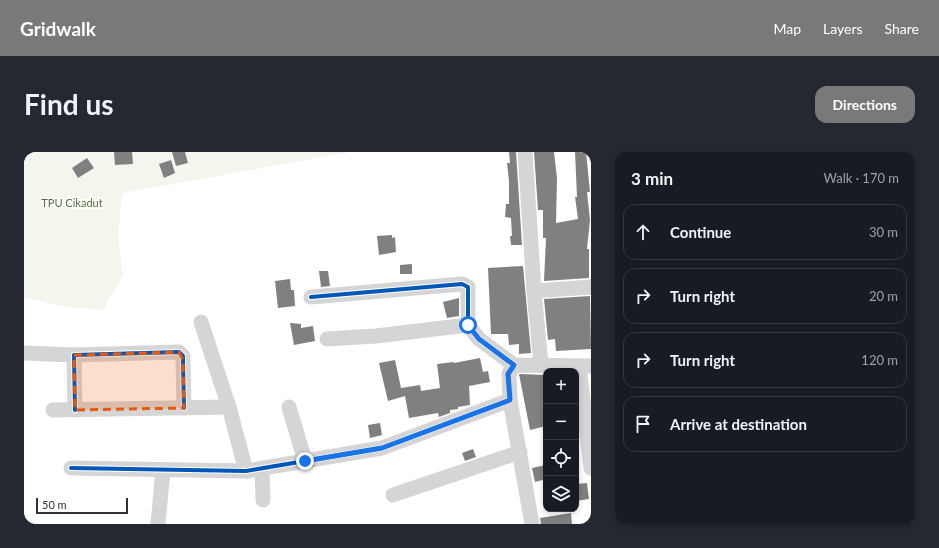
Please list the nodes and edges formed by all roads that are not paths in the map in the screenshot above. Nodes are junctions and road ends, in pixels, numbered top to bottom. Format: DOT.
graph roads {
  1 [pos="525,152"];
  2 [pos="591,287"];
  3 [pos="534,291"];
  4 [pos="311,297"];
  5 [pos="201,322"];
  6 [pos="468,325"];
  7 [pos="327,339"];
  8 [pos="24,353"];
  9 [pos="74,355"];
  10 [pos="514,365"];
  11 [pos="541,365"];
  12 [pos="585,366"];
  13 [pos="510,400"];
  14 [pos="230,407"];
  15 [pos="288,407"];
  16 [pos="184,408"];
  17 [pos="53,410"];
  18 [pos="75,410"];
  19 [pos="520,452"];
  20 [pos="305,461"];
  21 [pos="71,468"];
  22 [pos="262,468"];
  23 [pos="591,468"];
  24 [pos="163,470"];
  25 [pos="246,471"];
  26 [pos="393,495"];
  27 [pos="263,500"];
  28 [pos="158,524"];
  29 [pos="532,524"];
  1 -- 3 [label="street"];
  2 -- 3 [label="street"];
  3 -- 11 [label="street"];
  4 -- 6 [label="street"];
  5 -- 14 [label="street"];
  6 -- 7 [label="street"];
  6 -- 10 [label="street"];
  8 -- 9 [label="street"];
  9 -- 16 [label="street"];
  9 -- 18 [label="street"];
  10 -- 11 [label="street"];
  10 -- 13 [label="street"];
  11 -- 12 [label="street"];
  12 -- 23 [label="street"];
  13 -- 19 [label="street"];
  13 -- 20 [label="street"];
  14 -- 16 [label="street"];
  14 -- 25 [label="street"];
  15 -- 20 [label="street"];
  16 -- 18 [label="street"];
  17 -- 18 [label="street"];
  19 -- 26 [label="street"];
  19 -- 29 [label="street"];
  20 -- 22 [label="street"];
  21 -- 24 [label="street"];
  22 -- 25 [label="street"];
  22 -- 27 [label="street"];
  24 -- 25 [label="street"];
  24 -- 28 [label="street"];
}
